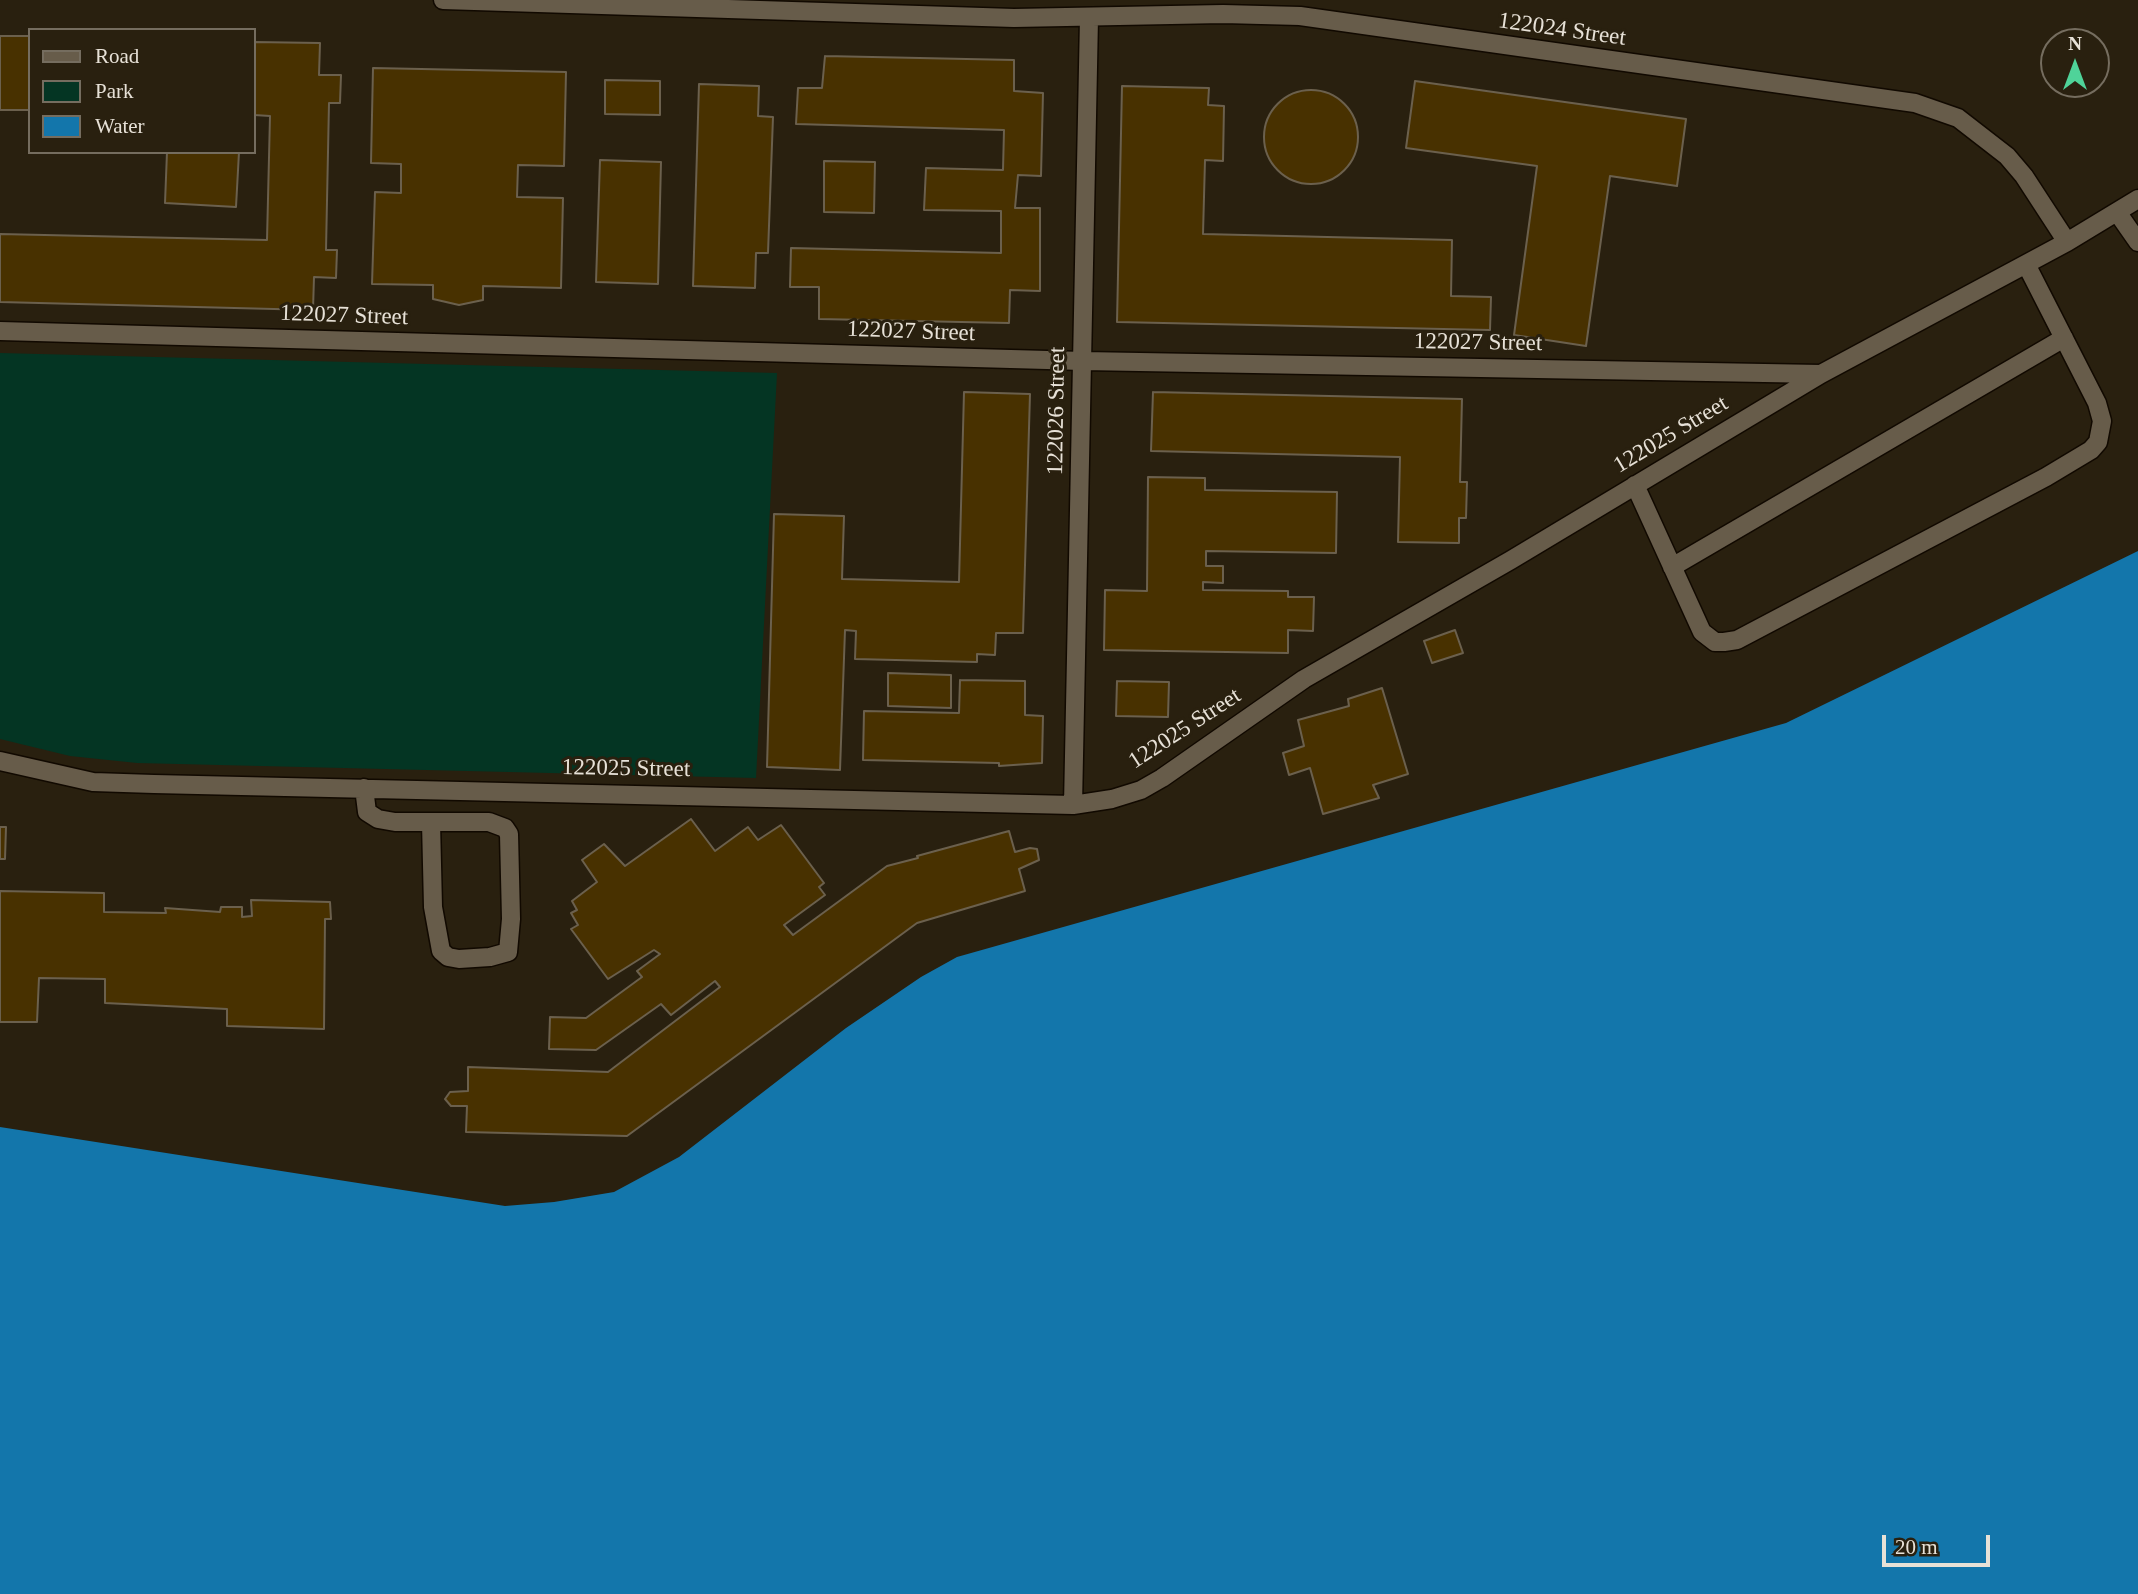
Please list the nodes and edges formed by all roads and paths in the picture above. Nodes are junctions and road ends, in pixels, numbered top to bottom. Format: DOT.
graph roads {
  1 [pos="443,0"];
  2 [pos="1246,0"];
  3 [pos="1223,14"];
  4 [pos="1088,18"];
  5 [pos="2138,199"];
  6 [pos="2117,212"];
  7 [pos="2067,242"];
  8 [pos="2138,242"];
  9 [pos="2026,264"];
  10 [pos="0,331"];
  11 [pos="2064,338"];
  12 [pos="1083,361"];
  13 [pos="1821,374"];
  14 [pos="1635,485"];
  15 [pos="1672,567"];
  16 [pos="0,761"];
  17 [pos="363,788"];
  18 [pos="1073,805"];
  19 [pos="431,822"];
  1 -- 4 [label="street, 122024 Street"];
  2 -- 3 [label="street"];
  3 -- 4 [label="street, 122024 Street"];
  3 -- 7 [label="street, 122024 Street"];
  4 -- 12 [label="street, 122026 Street"];
  5 -- 6 [label="street, 122025 Street"];
  6 -- 7 [label="street, 122025 Street"];
  6 -- 8 [label="street"];
  7 -- 9 [label="street, 122025 Street"];
  9 -- 11 [label="street"];
  9 -- 13 [label="street, 122025 Street"];
  10 -- 12 [label="street, 122027 Street"];
  11 -- 15 [label="street"];
  11 -- 15 [label="street"];
  12 -- 13 [label="street, 122027 Street"];
  12 -- 18 [label="street, 122026 Street"];
  13 -- 14 [label="street, 122025 Street"];
  14 -- 15 [label="street"];
  14 -- 18 [label="street, 122025 Street"];
  16 -- 17 [label="street, 122025 Street"];
  17 -- 18 [label="street, 122025 Street"];
  17 -- 19 [label="street"];
  19 -- 19 [label="street"];
}
